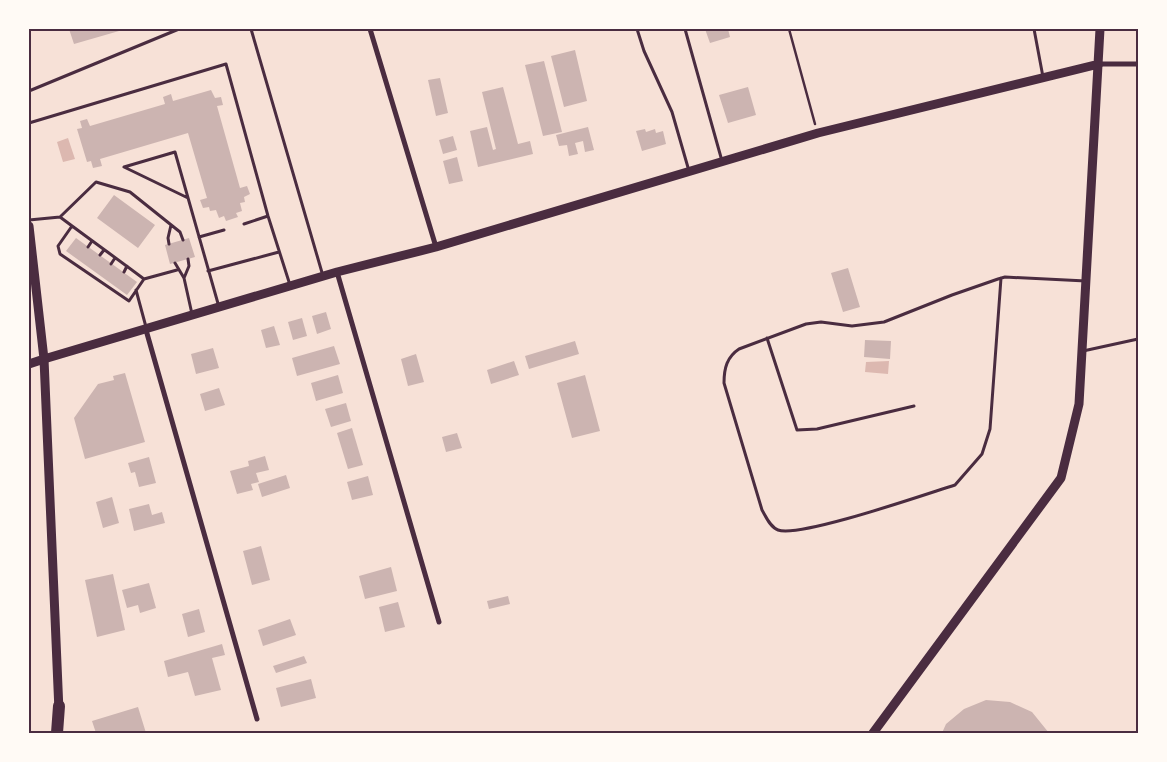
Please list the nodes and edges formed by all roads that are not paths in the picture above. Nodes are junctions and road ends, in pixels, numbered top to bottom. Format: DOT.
graph roads {
  1 [pos="179,29"];
  2 [pos="251,29"];
  3 [pos="370,29"];
  4 [pos="637,29"];
  5 [pos="685,29"];
  6 [pos="1034,29"];
  7 [pos="1100,29"];
  8 [pos="1099,64"];
  9 [pos="1138,64"];
  10 [pos="1043,78"];
  11 [pos="29,92"];
  12 [pos="29,123"];
  13 [pos="722,162"];
  14 [pos="689,172"];
  15 [pos="188,198"];
  16 [pos="268,216"];
  17 [pos="60,217"];
  18 [pos="29,220"];
  19 [pos="244,224"];
  20 [pos="171,225"];
  21 [pos="29,226"];
  22 [pos="72,226"];
  23 [pos="224,230"];
  24 [pos="199,237"];
  25 [pos="182,240"];
  26 [pos="92,241"];
  27 [pos="169,244"];
  28 [pos="88,246"];
  29 [pos="436,247"];
  30 [pos="104,250"];
  31 [pos="279,252"];
  32 [pos="100,255"];
  33 [pos="115,258"];
  34 [pos="188,259"];
  35 [pos="78,260"];
  36 [pos="174,263"];
  37 [pos="75,264"];
  38 [pos="111,264"];
  39 [pos="128,266"];
  40 [pos="177,270"];
  41 [pos="208,271"];
  42 [pos="124,272"];
  43 [pos="337,272"];
  44 [pos="323,276"];
  45 [pos="184,278"];
  46 [pos="1000,278"];
  47 [pos="144,279"];
  48 [pos="1086,281"];
  49 [pos="290,285"];
  50 [pos="136,290"];
  51 [pos="219,307"];
  52 [pos="192,314"];
  53 [pos="146,330"];
  54 [pos="767,338"];
  55 [pos="1138,339"];
  56 [pos="1082,351"];
  57 [pos="44,359"];
  58 [pos="29,364"];
  59 [pos="914,406"];
  60 [pos="440,622"];
  61 [pos="59,706"];
  62 [pos="257,719"];
  63 [pos="58,733"];
  64 [pos="873,733"];
  1 -- 11 [label="lane"];
  2 -- 44 [label="lane"];
  3 -- 29 [label="street"];
  4 -- 14 [label="lane"];
  5 -- 13 [label="lane"];
  6 -- 10 [label="lane"];
  7 -- 8 [label="street"];
  8 -- 9 [label="street"];
  8 -- 10 [label="street"];
  8 -- 48 [label="street"];
  10 -- 13 [label="street"];
  12 -- 16 [label="lane"];
  13 -- 14 [label="street"];
  14 -- 29 [label="street"];
  15 -- 15 [label="lane"];
  15 -- 24 [label="lane"];
  16 -- 19 [label="lane"];
  16 -- 31 [label="lane"];
  17 -- 18 [label="lane"];
  17 -- 20 [label="lane"];
  17 -- 22 [label="lane"];
  20 -- 25 [label="lane"];
  20 -- 27 [label="lane"];
  21 -- 57 [label="street"];
  22 -- 26 [label="lane"];
  22 -- 37 [label="lane"];
  23 -- 24 [label="lane"];
  24 -- 41 [label="lane"];
  26 -- 28 [label="lane"];
  26 -- 30 [label="lane"];
  29 -- 43 [label="street"];
  30 -- 32 [label="lane"];
  30 -- 33 [label="lane"];
  31 -- 41 [label="lane"];
  31 -- 49 [label="lane"];
  33 -- 38 [label="lane"];
  33 -- 39 [label="lane"];
  34 -- 45 [label="lane"];
  35 -- 37 [label="lane"];
  36 -- 40 [label="lane"];
  37 -- 50 [label="lane"];
  39 -- 42 [label="lane"];
  39 -- 47 [label="lane"];
  40 -- 45 [label="lane"];
  40 -- 47 [label="lane"];
  41 -- 51 [label="lane"];
  43 -- 44 [label="street"];
  43 -- 60 [label="street"];
  44 -- 49 [label="street"];
  45 -- 52 [label="lane"];
  46 -- 48 [label="lane"];
  46 -- 54 [label="lane"];
  46 -- 54 [label="lane"];
  47 -- 50 [label="lane"];
  48 -- 56 [label="street"];
  49 -- 51 [label="street"];
  50 -- 53 [label="lane"];
  51 -- 52 [label="street"];
  52 -- 53 [label="street"];
  53 -- 57 [label="street"];
  53 -- 62 [label="street"];
  54 -- 59 [label="lane"];
  55 -- 56 [label="lane"];
  56 -- 64 [label="street"];
  57 -- 58 [label="street"];
  57 -- 61 [label="street"];
  61 -- 63 [label="highway"];
}
